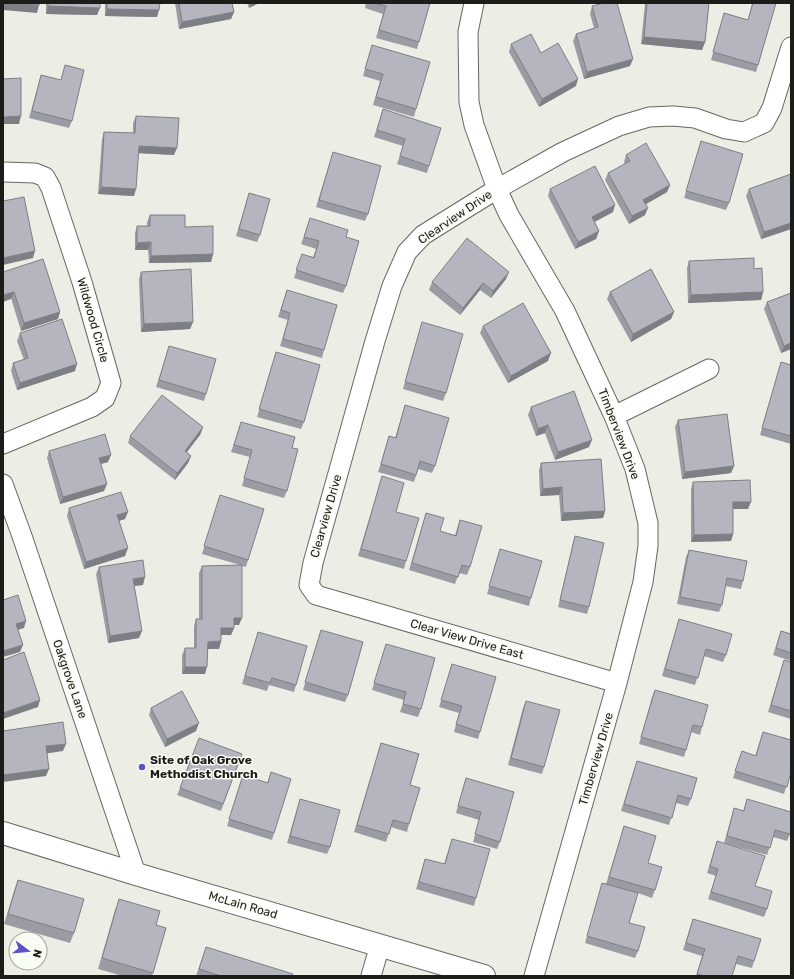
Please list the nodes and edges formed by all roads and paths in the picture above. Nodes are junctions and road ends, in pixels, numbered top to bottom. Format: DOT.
graph roads {
  1 [pos="474,3"];
  2 [pos="791,47"];
  3 [pos="3,172"];
  4 [pos="497,189"];
  5 [pos="708,369"];
  6 [pos="614,416"];
  7 [pos="3,444"];
  8 [pos="3,484"];
  9 [pos="316,595"];
  10 [pos="617,683"];
  11 [pos="3,833"];
  12 [pos="136,874"];
  13 [pos="380,945"];
  14 [pos="371,976"];
  15 [pos="484,976"];
  16 [pos="534,976"];
  1 -- 4 [label="street, Timberview Drive"];
  2 -- 4 [label="street, Clearview Drive"];
  3 -- 7 [label="street, Wildwood Circle"];
  4 -- 6 [label="street, Timberview Drive"];
  4 -- 9 [label="street, Clearview Drive"];
  5 -- 6 [label="street"];
  6 -- 10 [label="street, Timberview Drive"];
  8 -- 12 [label="street, Oakgrove Lane"];
  9 -- 10 [label="street, Clear View Drive East"];
  10 -- 16 [label="street, Timberview Drive"];
  11 -- 12 [label="street, McLain Road"];
  12 -- 13 [label="street, McLain Road"];
  13 -- 14 [label="street"];
  13 -- 15 [label="street, McLain Road"];
}
